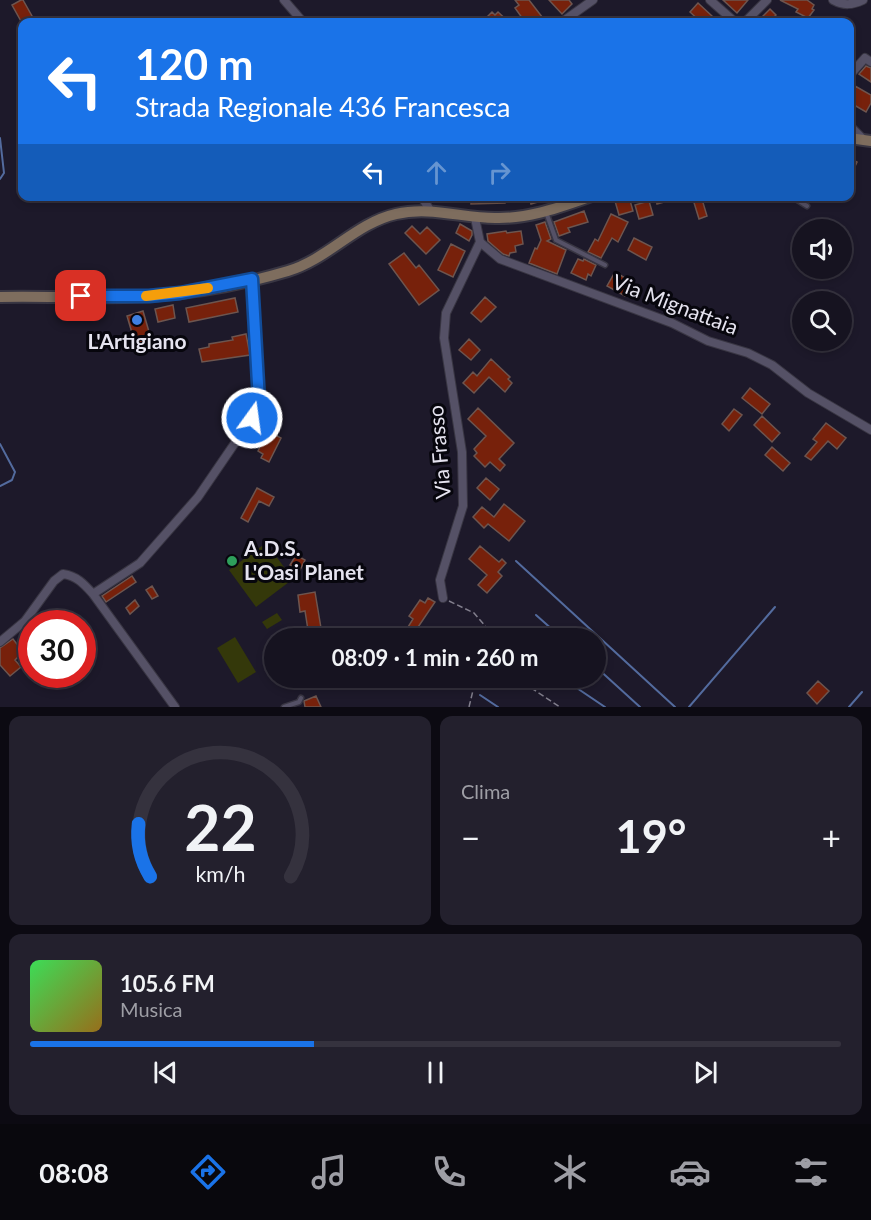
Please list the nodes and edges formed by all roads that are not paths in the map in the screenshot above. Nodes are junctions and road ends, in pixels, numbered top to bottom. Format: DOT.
graph roads {
  1 [pos="284,0"];
  2 [pos="593,0"];
  3 [pos="710,0"];
  4 [pos="767,0"];
  5 [pos="833,0"];
  6 [pos="863,0"];
  7 [pos="300,18"];
  8 [pos="568,18"];
  9 [pos="730,18"];
  10 [pos="749,18"];
  11 [pos="871,62"];
  12 [pos="854,70"];
  13 [pos="854,129"];
  14 [pos="867,140"];
  15 [pos="424,201"];
  16 [pos="577,201"];
  17 [pos="799,201"];
  18 [pos="807,206"];
  19 [pos="430,210"];
  20 [pos="546,211"];
  21 [pos="475,218"];
  22 [pos="480,242"];
  23 [pos="605,265"];
  24 [pos="252,279"];
  25 [pos="0,297"];
  26 [pos="871,430"];
  27 [pos="93,594"];
  28 [pos="443,598"];
  29 [pos="0,642"];
  30 [pos="301,698"];
  31 [pos="175,707"];
  32 [pos="284,707"];
  1 -- 7 [label="street"];
  2 -- 8 [label="street"];
  3 -- 9 [label="street"];
  4 -- 10 [label="street"];
  5 -- 6 [label="street"];
  11 -- 12 [label="street"];
  13 -- 14 [label="street"];
  15 -- 19 [label="street"];
  16 -- 20 [label="street"];
  17 -- 18 [label="lane"];
  19 -- 21 [label="street"];
  19 -- 24 [label="street"];
  20 -- 21 [label="street"];
  20 -- 23 [label="lane"];
  21 -- 22 [label="street"];
  22 -- 26 [label="street, Via Mignattaia"];
  22 -- 28 [label="street, Via Frasso"];
  24 -- 25 [label="street"];
  24 -- 27 [label="street"];
  27 -- 29 [label="street"];
  27 -- 31 [label="street"];
  30 -- 32 [label="lane"];
}
